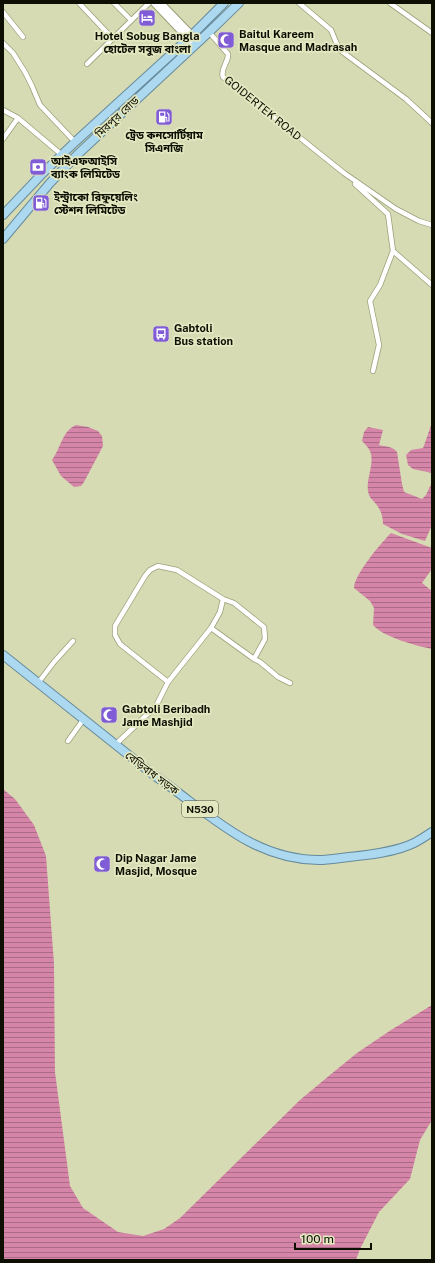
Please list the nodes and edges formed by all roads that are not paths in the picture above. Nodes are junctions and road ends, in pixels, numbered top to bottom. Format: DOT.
graph roads {
  1 [pos="79,3"];
  2 [pos="114,3"];
  3 [pos="149,3"];
  4 [pos="154,3"];
  5 [pos="162,3"];
  6 [pos="224,3"];
  7 [pos="239,3"];
  8 [pos="299,3"];
  9 [pos="390,3"];
  10 [pos="3,12"];
  11 [pos="131,20"];
  12 [pos="209,32"];
  13 [pos="432,33"];
  14 [pos="23,37"];
  15 [pos="190,37"];
  16 [pos="113,39"];
  17 [pos="3,43"];
  18 [pos="197,43"];
  19 [pos="87,64"];
  20 [pos="3,110"];
  21 [pos="18,118"];
  22 [pos="432,123"];
  23 [pos="3,138"];
  24 [pos="75,142"];
  25 [pos="62,155"];
  26 [pos="344,173"];
  27 [pos="4,213"];
  28 [pos="432,225"];
  29 [pos="3,239"];
  30 [pos="393,250"];
  31 [pos="432,285"];
  32 [pos="373,372"];
  33 [pos="223,599"];
  34 [pos="211,628"];
  35 [pos="73,641"];
  36 [pos="3,655"];
  37 [pos="254,659"];
  38 [pos="168,682"];
  39 [pos="38,683"];
  40 [pos="290,683"];
  41 [pos="83,720"];
  42 [pos="68,741"];
  43 [pos="115,745"];
  44 [pos="432,832"];
  1 -- 16 [label="street"];
  2 -- 11 [label="street"];
  3 -- 11 [label="street"];
  4 -- 15 [label="main road"];
  5 -- 15 [label="main road"];
  6 -- 15 [label="highway, মিরপুর রোড"];
  7 -- 12 [label="highway, মিরপুর রোড"];
  8 -- 22 [label="street"];
  9 -- 13 [label="street"];
  10 -- 14 [label="street"];
  11 -- 16 [label="street"];
  12 -- 18 [label="highway, মিরপুর রোড"];
  12 -- 26 [label="street, GOIDERTEK ROAD"];
  15 -- 18 [label="main road"];
  15 -- 24 [label="highway, মিরপুর রোড"];
  16 -- 19 [label="street"];
  17 -- 24 [label="street"];
  18 -- 29 [label="highway, মিরপুর রোড"];
  20 -- 21 [label="street"];
  21 -- 23 [label="street"];
  21 -- 25 [label="street"];
  24 -- 25 [label="highway, মিরপুর রোড"];
  25 -- 27 [label="highway, মিরপুর রোড"];
  26 -- 28 [label="street, GOIDERTEK ROAD"];
  26 -- 30 [label="street, GOIDERTEK ROAD"];
  30 -- 31 [label="street"];
  30 -- 32 [label="street"];
  33 -- 34 [label="street"];
  33 -- 37 [label="street"];
  33 -- 38 [label="street"];
  34 -- 37 [label="street"];
  34 -- 38 [label="street"];
  35 -- 39 [label="street"];
  36 -- 39 [label="highway, বেড়িবাধ সড়ক / N530"];
  37 -- 40 [label="street"];
  38 -- 43 [label="street"];
  39 -- 41 [label="highway, বেড়িবাধ সড়ক / N530"];
  41 -- 42 [label="street"];
  41 -- 43 [label="highway, বেড়িবাধ সড়ক / N530"];
  43 -- 44 [label="highway, বেড়িবাধ সড়ক / N530"];
}
